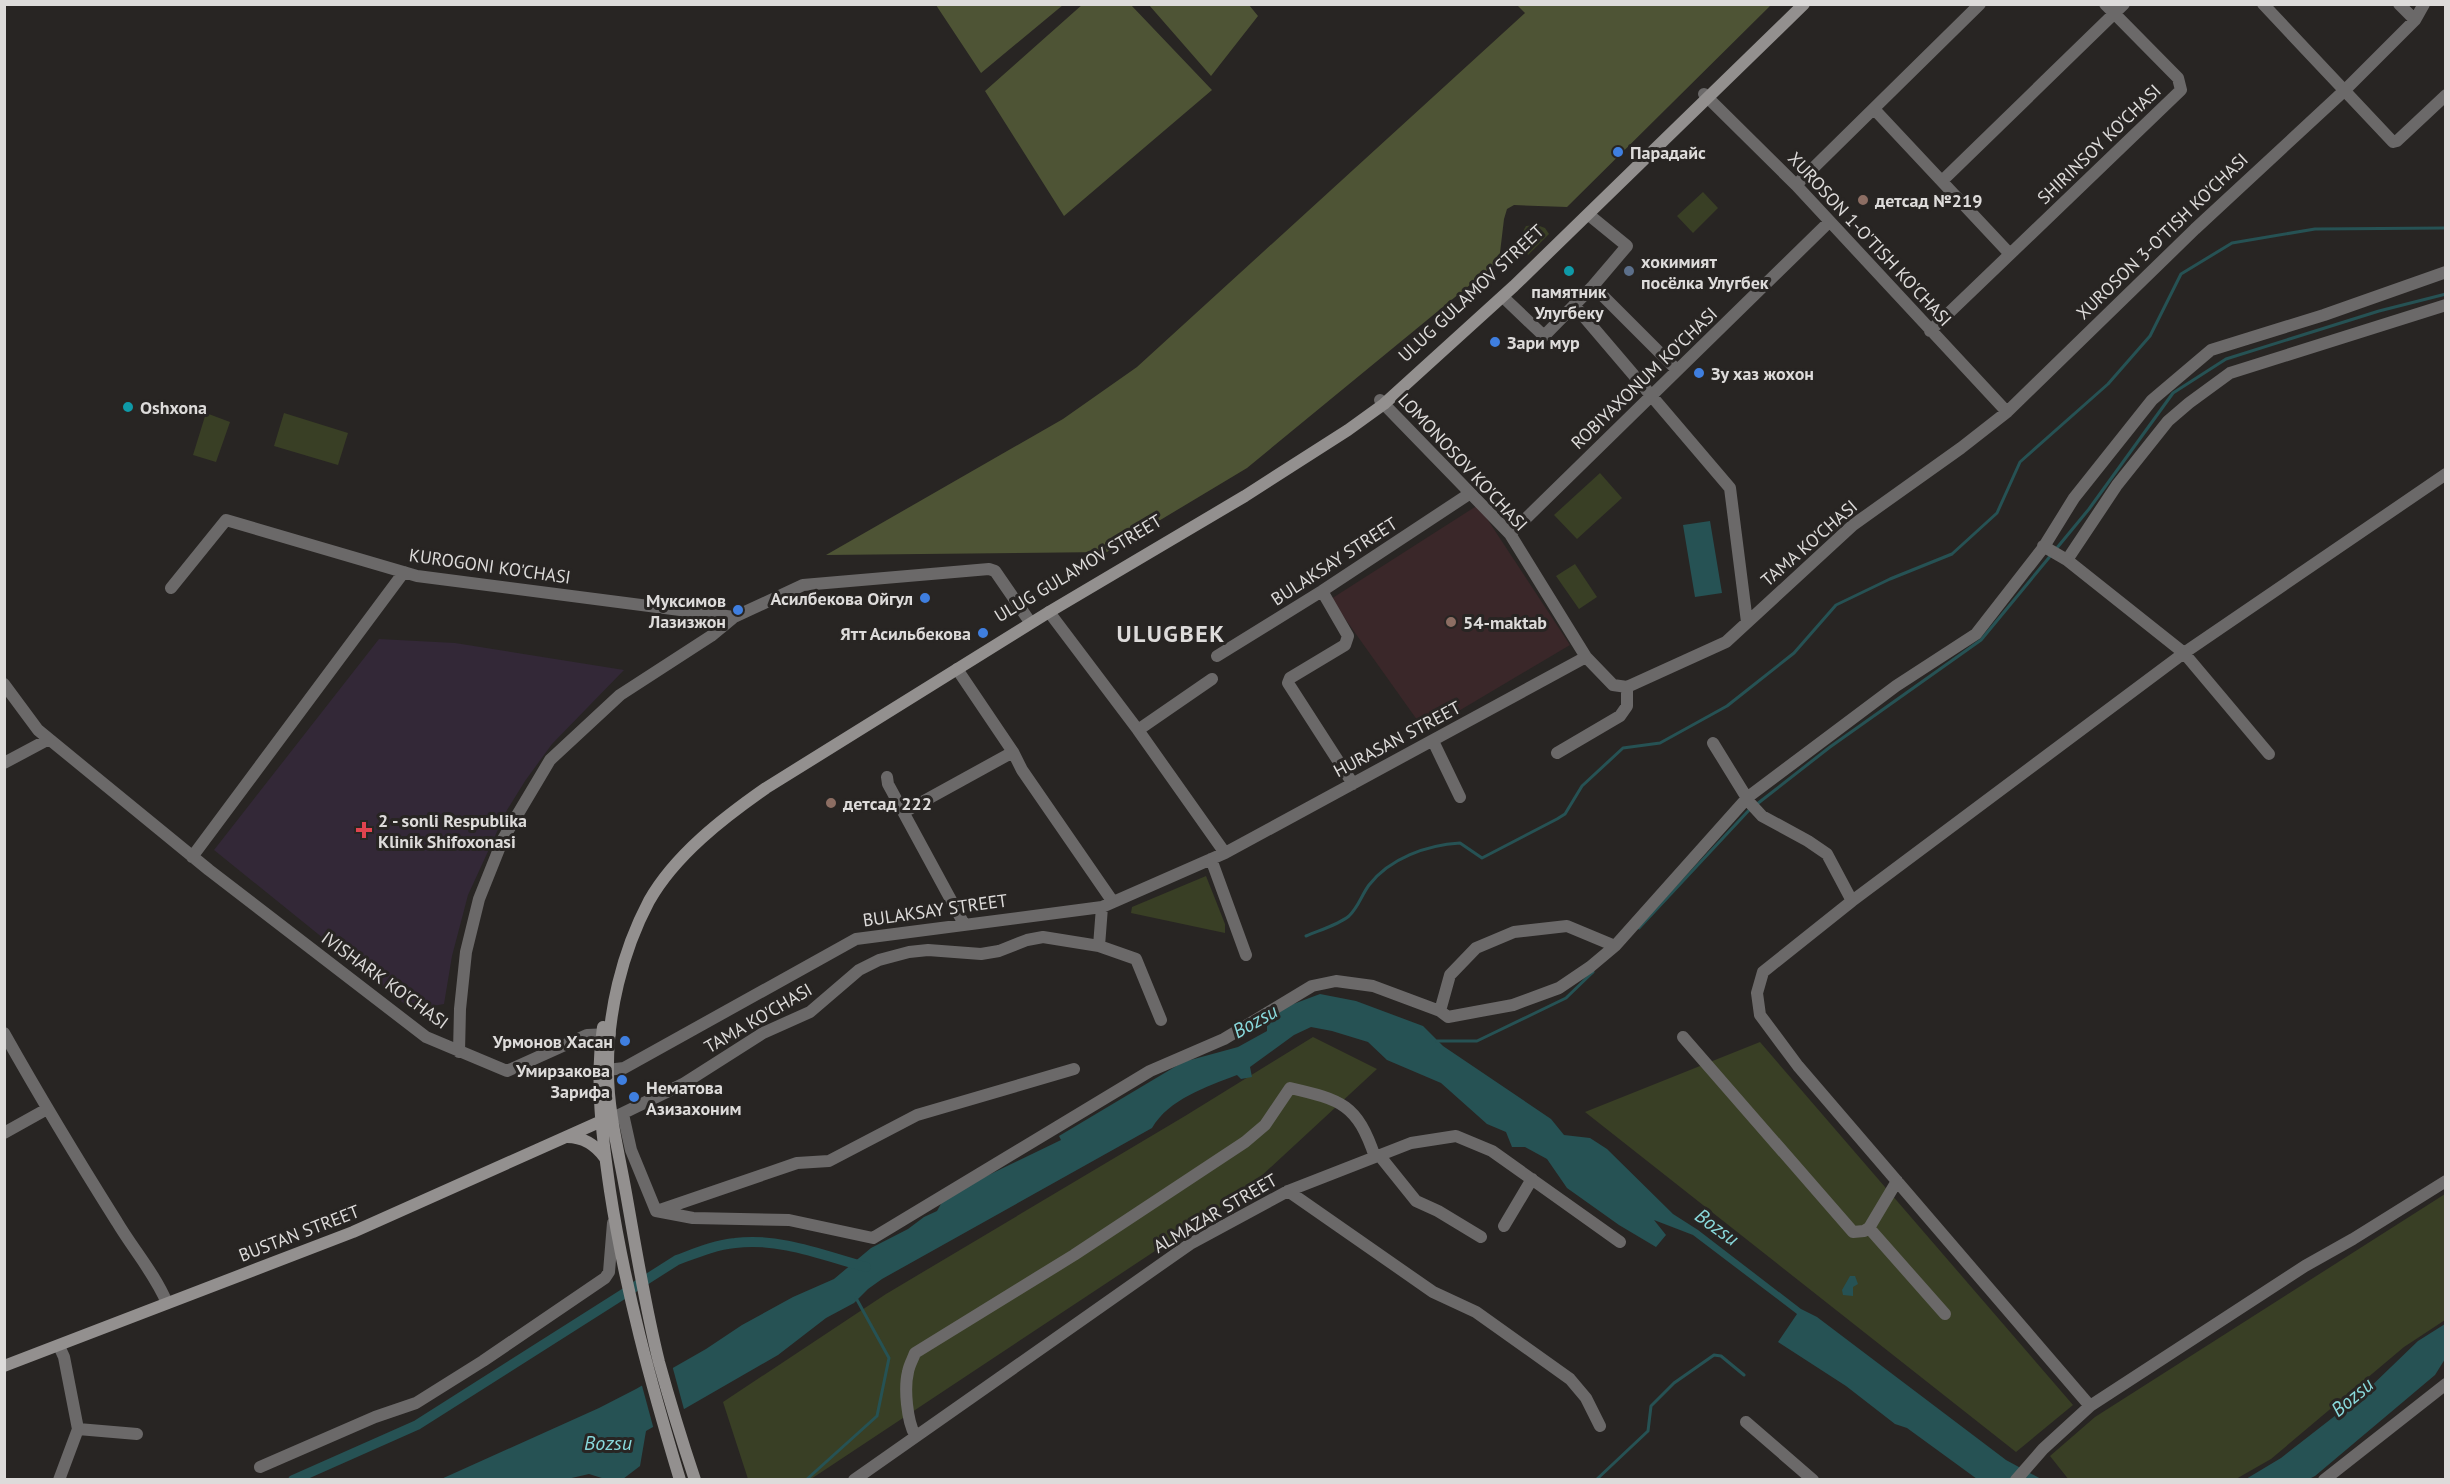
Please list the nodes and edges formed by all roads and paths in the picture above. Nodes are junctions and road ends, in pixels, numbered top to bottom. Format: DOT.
graph roads {
  1 [pos="1796,4"];
  2 [pos="1804,4"];
  3 [pos="1980,4"];
  4 [pos="2105,4"];
  5 [pos="2124,4"];
  6 [pos="2263,4"];
  7 [pos="2399,4"];
  8 [pos="2424,4"];
  9 [pos="2114,14"];
  10 [pos="2415,20"];
  11 [pos="2345,90"];
  12 [pos="2445,95"];
  13 [pos="1706,96"];
  14 [pos="1874,109"];
  15 [pos="1942,181"];
  16 [pos="1796,185"];
  17 [pos="1588,215"];
  18 [pos="1829,222"];
  19 [pos="2010,254"];
  20 [pos="2445,272"];
  21 [pos="1593,286"];
  22 [pos="1503,297"];
  23 [pos="2445,304"];
  24 [pos="1574,305"];
  25 [pos="1930,331"];
  26 [pos="1677,370"];
  27 [pos="1652,394"];
  28 [pos="1382,402"];
  29 [pos="2007,412"];
  30 [pos="2445,474"];
  31 [pos="1469,494"];
  32 [pos="1510,534"];
  33 [pos="2043,547"];
  34 [pos="2063,558"];
  35 [pos="404,572"];
  36 [pos="171,588"];
  37 [pos="1322,591"];
  38 [pos="1049,612"];
  39 [pos="734,617"];
  40 [pos="1028,619"];
  41 [pos="1748,622"];
  42 [pos="2184,653"];
  43 [pos="1217,656"];
  44 [pos="1586,657"];
  45 [pos="957,669"];
  46 [pos="1212,679"];
  47 [pos="4,684"];
  48 [pos="1627,687"];
  49 [pos="1138,730"];
  50 [pos="49,740"];
  51 [pos="1433,741"];
  52 [pos="1713,743"];
  53 [pos="1013,752"];
  54 [pos="1557,753"];
  55 [pos="2268,754"];
  56 [pos="4,763"];
  57 [pos="887,777"];
  58 [pos="1353,784"];
  59 [pos="1460,797"];
  60 [pos="1749,800"];
  61 [pos="904,812"];
  62 [pos="1225,853"];
  63 [pos="192,857"];
  64 [pos="1212,859"];
  65 [pos="1852,901"];
  66 [pos="1108,905"];
  67 [pos="964,924"];
  68 [pos="1615,945"];
  69 [pos="1099,946"];
  70 [pos="1246,955"];
  71 [pos="1440,1011"];
  72 [pos="1161,1020"];
  73 [pos="4,1034"];
  74 [pos="606,1034"];
  75 [pos="1683,1037"];
  76 [pos="459,1052"];
  77 [pos="1074,1069"];
  78 [pos="603,1071"];
  79 [pos="47,1109"];
  80 [pos="612,1117"];
  81 [pos="4,1133"];
  82 [pos="562,1138"];
  83 [pos="1377,1156"];
  84 [pos="605,1159"];
  85 [pos="1532,1179"];
  86 [pos="1897,1181"];
  87 [pos="2445,1181"];
  88 [pos="1288,1191"];
  89 [pos="656,1211"];
  90 [pos="614,1214"];
  91 [pos="1504,1226"];
  92 [pos="1869,1228"];
  93 [pos="1481,1237"];
  94 [pos="1620,1242"];
  95 [pos="167,1304"];
  96 [pos="1945,1314"];
  97 [pos="59,1346"];
  98 [pos="4,1366"];
  99 [pos="2445,1384"];
  100 [pos="2090,1406"];
  101 [pos="1746,1422"];
  102 [pos="1600,1426"];
  103 [pos="78,1428"];
  104 [pos="137,1434"];
  105 [pos="915,1435"];
  106 [pos="260,1467"];
  107 [pos="59,1479"];
  108 [pos="680,1479"];
  109 [pos="694,1479"];
  110 [pos="854,1479"];
  111 [pos="1813,1479"];
  112 [pos="2016,1479"];
  113 [pos="2324,1479"];
  1 -- 13 [label="main road, ULUG GULAMOV STREET"];
  2 -- 13 [label="main road, ULUG GULAMOV STREET"];
  3 -- 14 [label="street"];
  4 -- 9 [label="street, SHIRINSOY KO'CHASI"];
  5 -- 9 [label="street"];
  6 -- 11 [label="street"];
  7 -- 10 [label="street"];
  8 -- 10 [label="street, XUROSON 3-O'TISH KO'CHASI"];
  9 -- 15 [label="street"];
  9 -- 19 [label="street, SHIRINSOY KO'CHASI"];
  10 -- 11 [label="street, XUROSON 3-O'TISH KO'CHASI"];
  11 -- 12 [label="street"];
  11 -- 29 [label="street, XUROSON 3-O'TISH KO'CHASI"];
  13 -- 16 [label="street, ХUROSON 1-O'TISH KO'CHASI"];
  13 -- 17 [label="main road, ULUG GULAMOV STREET"];
  13 -- 28 [label="main road, ULUG GULAMOV STREET"];
  14 -- 15 [label="street"];
  14 -- 16 [label="street"];
  15 -- 19 [label="street"];
  16 -- 18 [label="street, ХUROSON 1-O'TISH KO'CHASI"];
  17 -- 21 [label="street"];
  17 -- 22 [label="main road, ULUG GULAMOV STREET"];
  18 -- 25 [label="street, ХUROSON 1-O'TISH KO'CHASI"];
  18 -- 26 [label="street, ROBIYAXONUM KO'CHASI"];
  19 -- 25 [label="street, SHIRINSOY KO'CHASI"];
  20 -- 33 [label="street"];
  21 -- 24 [label="street"];
  21 -- 26 [label="street"];
  22 -- 24 [label="street"];
  22 -- 28 [label="main road, ULUG GULAMOV STREET"];
  23 -- 34 [label="street"];
  24 -- 27 [label="street"];
  25 -- 29 [label="street, ХUROSON 1-O'TISH KO'CHASI"];
  26 -- 27 [label="street, ROBIYAXONUM KO'CHASI"];
  27 -- 32 [label="street, ROBIYAXONUM KO'CHASI"];
  27 -- 41 [label="street"];
  28 -- 31 [label="street, LOMONOSOV KO'CHASI"];
  28 -- 38 [label="main road, ULUG GULAMOV STREET"];
  28 -- 40 [label="main road, ULUG GULAMOV STREET"];
  29 -- 41 [label="street, TAMA KO'CHASI"];
  30 -- 42 [label="street"];
  31 -- 32 [label="street, LOMONOSOV KO'CHASI"];
  31 -- 37 [label="street, BULAKSAY STREET"];
  32 -- 44 [label="street, LOMONOSOV KO'CHASI"];
  33 -- 34 [label="street"];
  33 -- 60 [label="street"];
  34 -- 42 [label="street"];
  35 -- 36 [label="street, KUROGONI KO'CHASI"];
  35 -- 39 [label="street, KUROGONI KO'CHASI"];
  35 -- 63 [label="street"];
  37 -- 43 [label="street, BULAKSAY STREET"];
  37 -- 58 [label="street"];
  38 -- 45 [label="main road, ULUG GULAMOV STREET"];
  38 -- 49 [label="street"];
  39 -- 40 [label="street"];
  39 -- 76 [label="street"];
  40 -- 74 [label="main road, ULUG GULAMOV STREET"];
  41 -- 48 [label="street, TAMA KO'CHASI"];
  42 -- 55 [label="street"];
  42 -- 65 [label="street"];
  44 -- 48 [label="street, LOMONOSOV KO'CHASI"];
  44 -- 51 [label="street, HURASAN STREET"];
  45 -- 53 [label="street"];
  45 -- 74 [label="main road, ULUG GULAMOV STREET"];
  46 -- 49 [label="street"];
  47 -- 50 [label="street, IVISHARK KO'CHASI"];
  48 -- 54 [label="street"];
  49 -- 62 [label="street"];
  50 -- 56 [label="street"];
  50 -- 63 [label="street, IVISHARK KO'CHASI"];
  51 -- 58 [label="street, HURASAN STREET"];
  51 -- 59 [label="street"];
  52 -- 60 [label="street"];
  53 -- 61 [label="street"];
  53 -- 66 [label="street"];
  57 -- 61 [label="street"];
  58 -- 62 [label="street, HURASAN STREET"];
  60 -- 65 [label="street"];
  60 -- 68 [label="street"];
  61 -- 67 [label="street"];
  62 -- 64 [label="street, BULAKSAY STREET"];
  63 -- 76 [label="street, IVISHARK KO'CHASI"];
  64 -- 66 [label="street, BULAKSAY STREET"];
  64 -- 70 [label="street"];
  65 -- 86 [label="street"];
  66 -- 67 [label="street, BULAKSAY STREET"];
  66 -- 69 [label="street"];
  67 -- 78 [label="street, BULAKSAY STREET"];
  68 -- 71 [label="street"];
  68 -- 71 [label="street"];
  69 -- 72 [label="street, TAMA KO'CHASI"];
  69 -- 80 [label="street, TAMA KO'CHASI"];
  71 -- 89 [label="street"];
  73 -- 79 [label="street"];
  74 -- 76 [label="street, IVISHARK KO'CHASI"];
  74 -- 78 [label="main road, ULUG GULAMOV STREET"];
  75 -- 92 [label="street"];
  77 -- 89 [label="street"];
  78 -- 80 [label="main road, ULUG GULAMOV STREET"];
  79 -- 81 [label="street"];
  79 -- 95 [label="street"];
  80 -- 82 [label="main road, BUSTAN STREET"];
  80 -- 84 [label="main road, ULUG GULAMOV STREET"];
  80 -- 89 [label="street"];
  80 -- 109 [label="main road, ULUG GULAMOV STREET"];
  82 -- 84 [label="main road"];
  82 -- 95 [label="main road, BUSTAN STREET"];
  83 -- 85 [label="street, ALMAZAR STREET"];
  83 -- 88 [label="street, ALMAZAR STREET"];
  83 -- 93 [label="street"];
  83 -- 105 [label="street"];
  84 -- 90 [label="main road, ULUG GULAMOV STREET"];
  85 -- 91 [label="street"];
  85 -- 94 [label="street, ALMAZAR STREET"];
  86 -- 92 [label="street"];
  86 -- 100 [label="street"];
  87 -- 100 [label="street"];
  88 -- 102 [label="street"];
  88 -- 105 [label="street, ALMAZAR STREET"];
  90 -- 106 [label="street"];
  90 -- 108 [label="main road, ULUG GULAMOV STREET"];
  92 -- 96 [label="street"];
  95 -- 97 [label="main road, BUSTAN STREET"];
  97 -- 98 [label="main road, BUSTAN STREET"];
  97 -- 103 [label="street"];
  99 -- 113 [label="street"];
  100 -- 112 [label="street"];
  101 -- 111 [label="street"];
  103 -- 104 [label="street"];
  103 -- 107 [label="street"];
  105 -- 110 [label="street, ALMAZAR STREET"];
}
